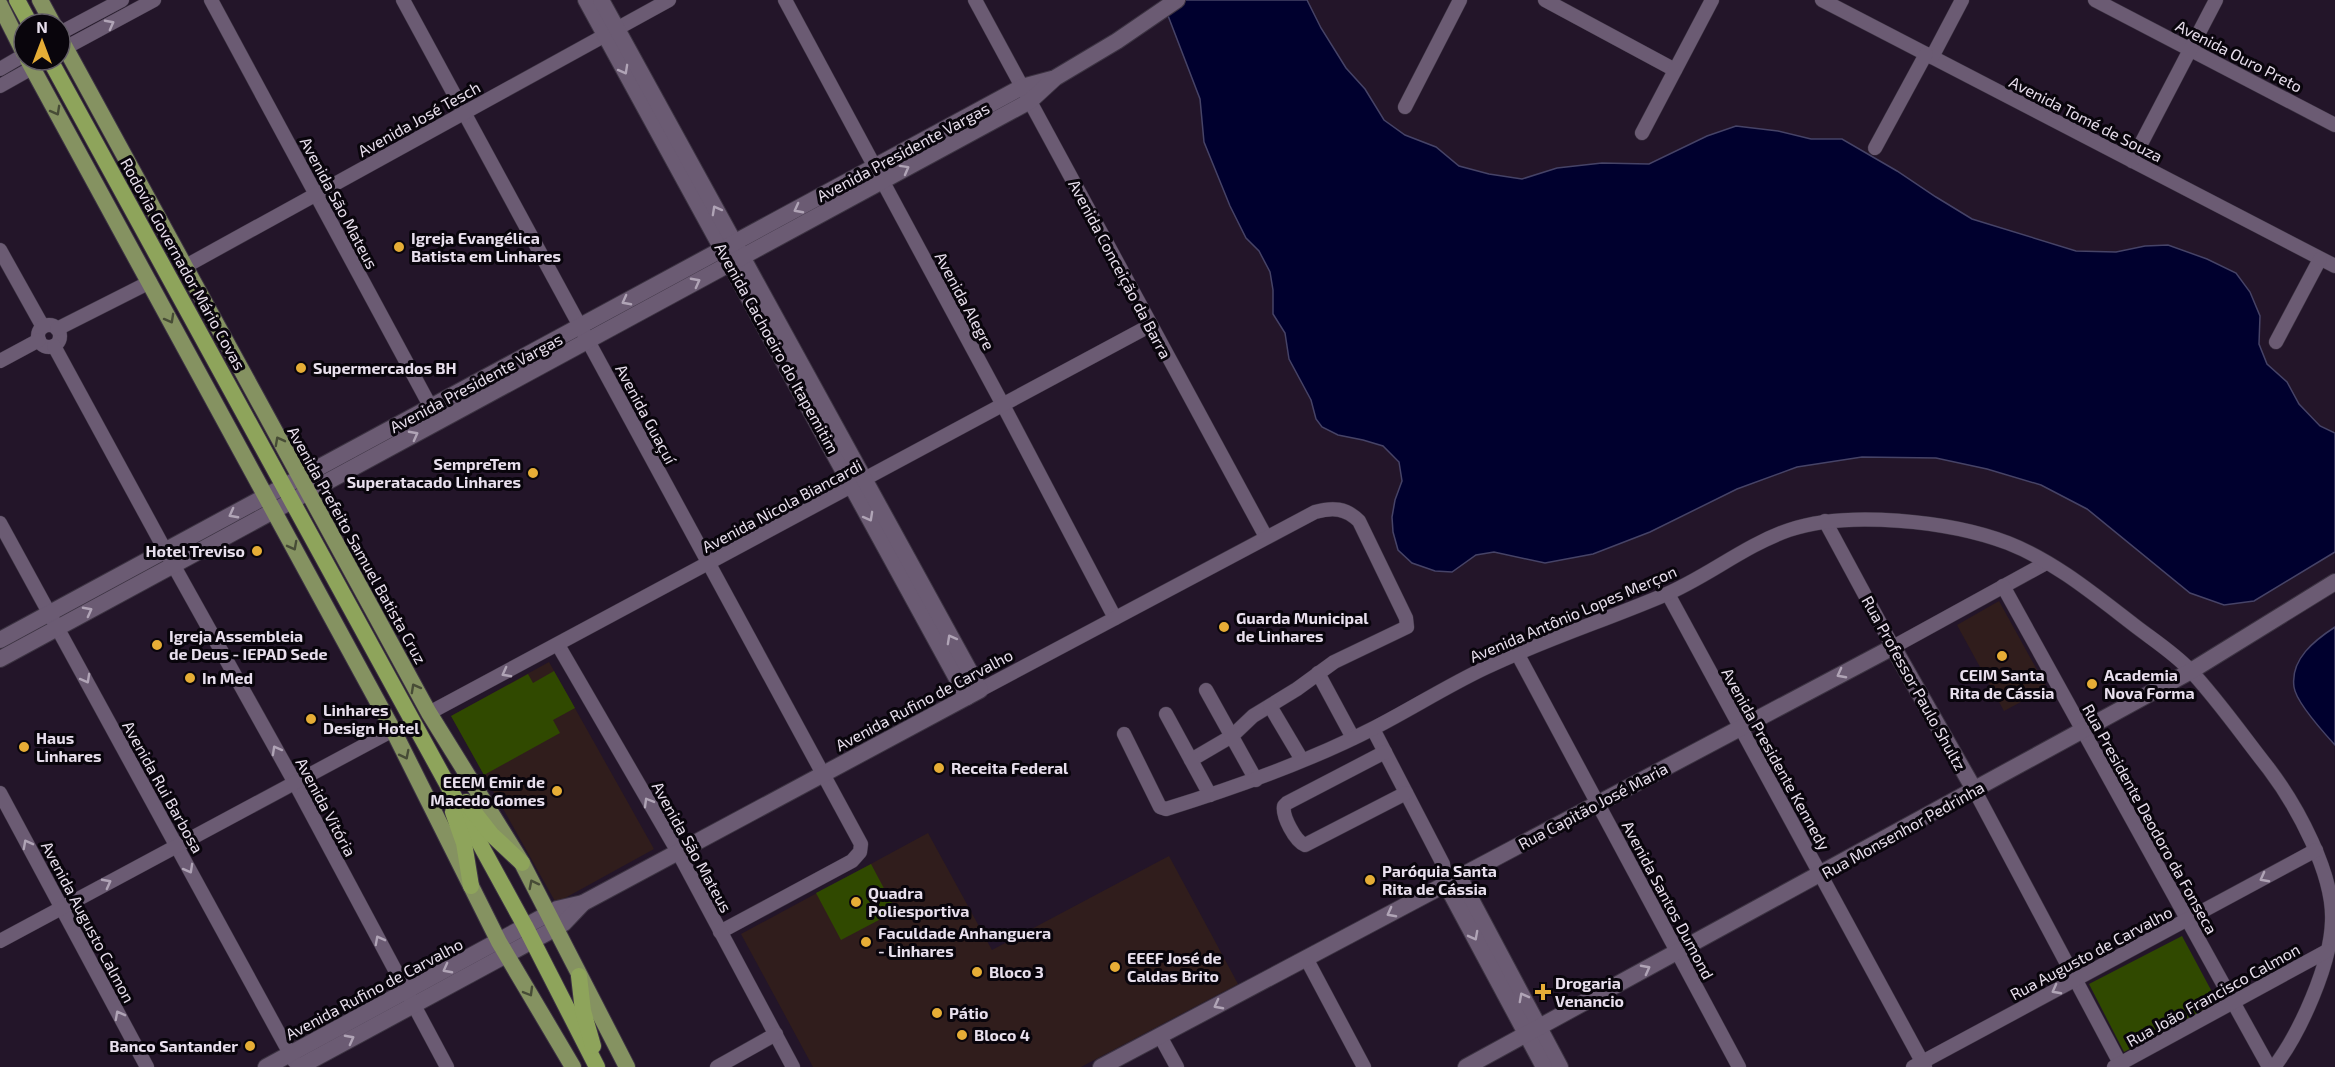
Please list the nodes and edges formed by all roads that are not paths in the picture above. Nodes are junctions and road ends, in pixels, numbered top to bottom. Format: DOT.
graph roads {
  1 [pos="122,0"];
  2 [pos="154,0"];
  3 [pos="211,0"];
  4 [pos="403,0"];
  5 [pos="586,0"];
  6 [pos="601,0"];
  7 [pos="669,0"];
  8 [pos="785,0"];
  9 [pos="975,0"];
  10 [pos="1177,0"];
  11 [pos="1460,0"];
  12 [pos="1545,0"];
  13 [pos="1712,0"];
  14 [pos="1822,0"];
  15 [pos="1962,0"];
  16 [pos="2095,0"];
  17 [pos="2216,0"];
  18 [pos="0,5"];
  19 [pos="12,29"];
  20 [pos="611,32"];
  21 [pos="72,33"];
  22 [pos="72,36"];
  23 [pos="2191,50"];
  24 [pos="1929,56"];
  25 [pos="72,59"];
  26 [pos="1675,70"];
  27 [pos="14,72"];
  28 [pos="34,72"];
  29 [pos="57,72"];
  30 [pos="0,86"];
  31 [pos="1026,94"];
  32 [pos="1405,107"];
  33 [pos="464,113"];
  34 [pos="2335,124"];
  35 [pos="1642,133"];
  36 [pos="1875,148"];
  37 [pos="2132,161"];
  38 [pos="878,174"];
  39 [pos="316,194"];
  40 [pos="0,250"];
  41 [pos="732,253"];
  42 [pos="2330,262"];
  43 [pos="184,267"];
  44 [pos="150,282"];
  45 [pos="1151,325"];
  46 [pos="46,332"];
  47 [pos="584,334"];
  48 [pos="2276,342"];
  49 [pos="0,361"];
  50 [pos="1003,405"];
  51 [pos="435,414"];
  52 [pos="858,483"];
  53 [pos="296,489"];
  54 [pos="271,503"];
  55 [pos="1825,521"];
  56 [pos="0,523"];
  57 [pos="1266,537"];
  58 [pos="169,558"];
  59 [pos="2046,563"];
  60 [pos="709,564"];
  61 [pos="2335,582"];
  62 [pos="2003,586"];
  63 [pos="1668,594"];
  64 [pos="49,613"];
  65 [pos="1115,618"];
  66 [pos="57,628"];
  67 [pos="0,640"];
  68 [pos="558,645"];
  69 [pos="1893,647"];
  70 [pos="1517,653"];
  71 [pos="0,659"];
  72 [pos="2191,671"];
  73 [pos="1318,674"];
  74 [pos="1206,690"];
  75 [pos="973,694"];
  76 [pos="1270,706"];
  77 [pos="429,713"];
  78 [pos="1166,714"];
  79 [pos="1741,728"];
  80 [pos="1373,729"];
  81 [pos="393,730"];
  82 [pos="2082,730"];
  83 [pos="1124,734"];
  84 [pos="1232,736"];
  85 [pos="1353,738"];
  86 [pos="1385,752"];
  87 [pos="432,758"];
  88 [pos="1191,760"];
  89 [pos="1302,760"];
  90 [pos="823,774"];
  91 [pos="1256,780"];
  92 [pos="295,783"];
  93 [pos="1975,791"];
  94 [pos="0,793"];
  95 [pos="1406,793"];
  96 [pos="1210,795"];
  97 [pos="1598,804"];
  98 [pos="177,846"];
  99 [pos="2316,850"];
  100 [pos="678,852"];
  101 [pos="522,863"];
  102 [pos="1820,875"];
  103 [pos="1452,881"];
  104 [pos="471,886"];
  105 [pos="62,908"];
  106 [pos="2187,920"];
  107 [pos="552,921"];
  108 [pos="720,932"];
  109 [pos="529,933"];
  110 [pos="0,941"];
  111 [pos="503,949"];
  112 [pos="2327,951"];
  113 [pos="1677,952"];
  114 [pos="1306,958"];
  115 [pos="579,976"];
  116 [pos="2075,980"];
  117 [pos="410,999"];
  118 [pos="2233,1002"];
  119 [pos="1533,1031"];
  120 [pos="776,1034"];
  121 [pos="1160,1036"];
  122 [pos="581,1037"];
  123 [pos="295,1063"];
  124 [pos="1920,1065"];
  125 [pos="2119,1066"];
  126 [pos="147,1067"];
  127 [pos="266,1067"];
  128 [pos="447,1067"];
  129 [pos="573,1067"];
  130 [pos="590,1067"];
  131 [pos="597,1067"];
  132 [pos="627,1067"];
  133 [pos="717,1067"];
  134 [pos="793,1067"];
  135 [pos="1101,1067"];
  136 [pos="1177,1067"];
  137 [pos="1364,1067"];
  138 [pos="1466,1067"];
  139 [pos="1544,1067"];
  140 [pos="1560,1067"];
  141 [pos="1739,1067"];
  142 [pos="2269,1067"];
  143 [pos="2274,1067"];
  1 -- 21 [label="street"];
  22 -- 2 [label="street, one-way"];
  3 -- 39 [label="street, Avenida São Mateus"];
  4 -- 33 [label="street, Avenida Guaçuí"];
  5 -- 20 [label="main road"];
  6 -- 20 [label="main road"];
  7 -- 20 [label="street, Avenida José Tesch"];
  8 -- 38 [label="street, Avenida Alegre"];
  9 -- 31 [label="street, Avenida Conceição da Barra"];
  10 -- 31 [label="main road, Avenida Presidente Vargas"];
  11 -- 32 [label="street"];
  12 -- 26 [label="street"];
  13 -- 26 [label="street"];
  14 -- 24 [label="street, Avenida Tomé de Souza"];
  15 -- 24 [label="street"];
  16 -- 23 [label="street, Avenida Ouro Preto"];
  17 -- 23 [label="street"];
  18 -- 19 [label="main road"];
  20 -- 33 [label="street, Avenida José Tesch"];
  20 -- 41 [label="main road, Avenida Cachoeiro do Itapemitim"];
  23 -- 34 [label="street, Avenida Ouro Preto"];
  23 -- 37 [label="street"];
  24 -- 36 [label="street"];
  24 -- 37 [label="street, Avenida Tomé de Souza"];
  25 -- 43 [label="main road, Avenida Prefeito Samuel Batista Cruz"];
  26 -- 35 [label="street"];
  27 -- 30 [label="street"];
  28 -- 44 [label="main road, one-way"];
  29 -- 53 [label="highway, Rodovia Governador Mário Covas"];
  31 -- 38 [label="main road, Avenida Presidente Vargas"];
  31 -- 45 [label="street, Avenida Conceição da Barra"];
  33 -- 39 [label="street, Avenida José Tesch"];
  33 -- 47 [label="street, Avenida Guaçuí"];
  37 -- 42 [label="street, Avenida Tomé de Souza"];
  38 -- 41 [label="main road, Avenida Presidente Vargas"];
  38 -- 50 [label="street, Avenida Alegre"];
  39 -- 43 [label="street, Avenida José Tesch"];
  39 -- 51 [label="street, Avenida São Mateus"];
  40 -- 46 [label="street"];
  41 -- 47 [label="main road, Avenida Presidente Vargas"];
  41 -- 52 [label="main road, Avenida Cachoeiro do Itapemitim"];
  42 -- 48 [label="street"];
  53 -- 43 [label="main road, Avenida Prefeito Samuel Batista Cruz, one-way"];
  44 -- 46 [label="street"];
  44 -- 54 [label="main road, one-way"];
  45 -- 50 [label="street, Avenida Nicola Biancardi"];
  45 -- 57 [label="street, Avenida Conceição da Barra"];
  46 -- 49 [label="street"];
  46 -- 58 [label="street, Avenida Vitória"];
  47 -- 51 [label="main road, Avenida Presidente Vargas"];
  47 -- 60 [label="street, Avenida Guaçuí"];
  50 -- 52 [label="street, Avenida Nicola Biancardi"];
  50 -- 65 [label="street, Avenida Alegre"];
  51 -- 53 [label="main road, Avenida Presidente Vargas"];
  52 -- 60 [label="street, Avenida Nicola Biancardi"];
  52 -- 75 [label="main road, Avenida Cachoeiro do Itapemitim"];
  53 -- 54 [label="main road, Avenida Presidente Vargas"];
  77 -- 53 [label="main road, Avenida Prefeito Samuel Batista Cruz, one-way"];
  53 -- 87 [label="highway, Rodovia Governador Mário Covas"];
  54 -- 58 [label="main road, Avenida Presidente Vargas"];
  54 -- 81 [label="main road, one-way"];
  55 -- 59 [label="street, Avenida Antônio Lopes Merçon"];
  55 -- 63 [label="street, Avenida Antônio Lopes Merçon"];
  55 -- 69 [label="street, Rua Professor Paulo Shultz"];
  56 -- 64 [label="street, Avenida Rui Barbosa"];
  57 -- 65 [label="street, Avenida Rufino de Carvalho"];
  57 -- 73 [label="street, Avenida Rufino de Carvalho"];
  58 -- 64 [label="main road, Avenida Presidente Vargas"];
  66 -- 58 [label="main road, Avenida Presidente Vargas, one-way"];
  92 -- 58 [label="street, Avenida Vitória, one-way"];
  59 -- 62 [label="street"];
  59 -- 72 [label="street, Avenida Antônio Lopes Merçon"];
  60 -- 68 [label="street, Avenida Nicola Biancardi"];
  60 -- 90 [label="street, Avenida Guaçuí"];
  61 -- 72 [label="main road, Rua Monsenhor Pedrinha"];
  62 -- 69 [label="street"];
  62 -- 82 [label="street, Rua Presidente Deodoro da Fonseca"];
  63 -- 70 [label="street, Avenida Antônio Lopes Merçon"];
  63 -- 79 [label="street, Avenida Presidente Kennedy"];
  64 -- 66 [label="street, Avenida Rui Barbosa"];
  64 -- 67 [label="main road, Avenida Presidente Vargas"];
  65 -- 75 [label="street, Avenida Rufino de Carvalho"];
  66 -- 71 [label="main road, Avenida Presidente Vargas"];
  66 -- 98 [label="street, Avenida Rui Barbosa, one-way"];
  68 -- 77 [label="street, Avenida Nicola Biancardi, one-way"];
  100 -- 68 [label="street, Avenida São Mateus, one-way"];
  69 -- 79 [label="main road, Rua Capitão José Maria, one-way"];
  69 -- 93 [label="main road, Rua Professor Paulo Shultz"];
  70 -- 80 [label="street, Avenida Antônio Lopes Merçon"];
  70 -- 97 [label="street, Avenida Santos Dumond"];
  72 -- 82 [label="main road, Rua Monsenhor Pedrinha"];
  72 -- 99 [label="street, Avenida Antônio Lopes Merçon"];
  73 -- 76 [label="street"];
  73 -- 85 [label="street"];
  74 -- 84 [label="street"];
  75 -- 90 [label="main road, Avenida Rufino de Carvalho"];
  76 -- 84 [label="street"];
  76 -- 89 [label="street"];
  77 -- 101 [label="main road, Avenida Prefeito Samuel Batista Cruz"];
  78 -- 88 [label="street"];
  79 -- 97 [label="main road, Rua Capitão José Maria"];
  79 -- 102 [label="street, Avenida Presidente Kennedy"];
  80 -- 85 [label="street, Avenida Antônio Lopes Merçon"];
  80 -- 86 [label="street"];
  81 -- 92 [label="street"];
  81 -- 104 [label="main road, one-way"];
  82 -- 93 [label="main road, Rua Monsenhor Pedrinha"];
  82 -- 106 [label="street, Rua Presidente Deodoro da Fonseca"];
  83 -- 96 [label="street, Avenida Antônio Lopes Merçon"];
  84 -- 88 [label="street"];
  84 -- 91 [label="street"];
  85 -- 89 [label="street, Avenida Antônio Lopes Merçon"];
  86 -- 95 [label="street"];
  86 -- 95 [label="street"];
  87 -- 101 [label="highway"];
  87 -- 104 [label="highway"];
  87 -- 109 [label="highway, Rodovia Governador Mário Covas"];
  88 -- 96 [label="street"];
  89 -- 91 [label="street, Avenida Antônio Lopes Merçon"];
  90 -- 100 [label="main road, Avenida Rufino de Carvalho"];
  90 -- 108 [label="street, Avenida Guaçuí"];
  91 -- 96 [label="street, Avenida Antônio Lopes Merçon"];
  92 -- 98 [label="street"];
  117 -- 92 [label="street, Avenida Vitória, one-way"];
  93 -- 102 [label="main road, Rua Monsenhor Pedrinha"];
  93 -- 116 [label="street, Rua Professor Paulo Shultz"];
  105 -- 94 [label="street, Avenida Augusto Calmon, one-way"];
  95 -- 103 [label="street"];
  97 -- 103 [label="main road, Rua Capitão José Maria"];
  97 -- 113 [label="street, Avenida Santos Dumond"];
  105 -- 98 [label="street, one-way"];
  98 -- 123 [label="street, Avenida Rui Barbosa, one-way"];
  99 -- 106 [label="street, Rua Augusto de Carvalho, one-way"];
  99 -- 112 [label="street, Avenida Antônio Lopes Merçon"];
  100 -- 107 [label="main road, Avenida Rufino de Carvalho"];
  100 -- 108 [label="street, Avenida São Mateus"];
  107 -- 101 [label="main road, Avenida Prefeito Samuel Batista Cruz, one-way"];
  102 -- 113 [label="main road, Rua Monsenhor Pedrinha"];
  102 -- 124 [label="street, Avenida Presidente Kennedy"];
  103 -- 114 [label="main road, Rua Capitão José Maria, one-way"];
  103 -- 119 [label="main road"];
  104 -- 111 [label="main road"];
  105 -- 110 [label="street"];
  126 -- 105 [label="street, Avenida Augusto Calmon, one-way"];
  106 -- 116 [label="street, Rua Augusto de Carvalho"];
  106 -- 118 [label="street, Rua Presidente Deodoro da Fonseca"];
  107 -- 109 [label="main road, Avenida Rufino de Carvalho"];
  107 -- 115 [label="main road, Avenida Prefeito Samuel Batista Cruz"];
  108 -- 120 [label="street, Avenida São Mateus"];
  109 -- 111 [label="main road, Avenida Rufino de Carvalho"];
  109 -- 122 [label="highway"];
  111 -- 117 [label="main road, Avenida Rufino de Carvalho"];
  111 -- 129 [label="main road, one-way"];
  112 -- 118 [label="street, Rua João Francisco Calmon"];
  112 -- 143 [label="street, Avenida Antônio Lopes Merçon"];
  119 -- 113 [label="main road, Rua Monsenhor Pedrinha, one-way"];
  113 -- 141 [label="street, Avenida Santos Dumond"];
  114 -- 121 [label="main road, Rua Capitão José Maria, one-way"];
  114 -- 137 [label="street"];
  115 -- 131 [label="highway"];
  115 -- 132 [label="main road, Avenida Prefeito Samuel Batista Cruz"];
  116 -- 124 [label="street, Rua Augusto de Carvalho, one-way"];
  116 -- 125 [label="street, Rua Professor Paulo Shultz"];
  117 -- 123 [label="main road, Avenida Rufino de Carvalho"];
  117 -- 128 [label="street, Avenida Vitória"];
  118 -- 125 [label="street, Rua João Francisco Calmon"];
  118 -- 142 [label="street, Rua Presidente Deodoro da Fonseca"];
  119 -- 138 [label="main road, Rua Monsenhor Pedrinha"];
  119 -- 139 [label="main road"];
  119 -- 140 [label="main road"];
  120 -- 133 [label="street"];
  120 -- 134 [label="street, Avenida São Mateus"];
  121 -- 135 [label="main road, Rua Capitão José Maria"];
  121 -- 136 [label="street"];
  122 -- 130 [label="highway"];
  122 -- 131 [label="highway"];
  123 -- 127 [label="main road, Avenida Rufino de Carvalho"];
}
